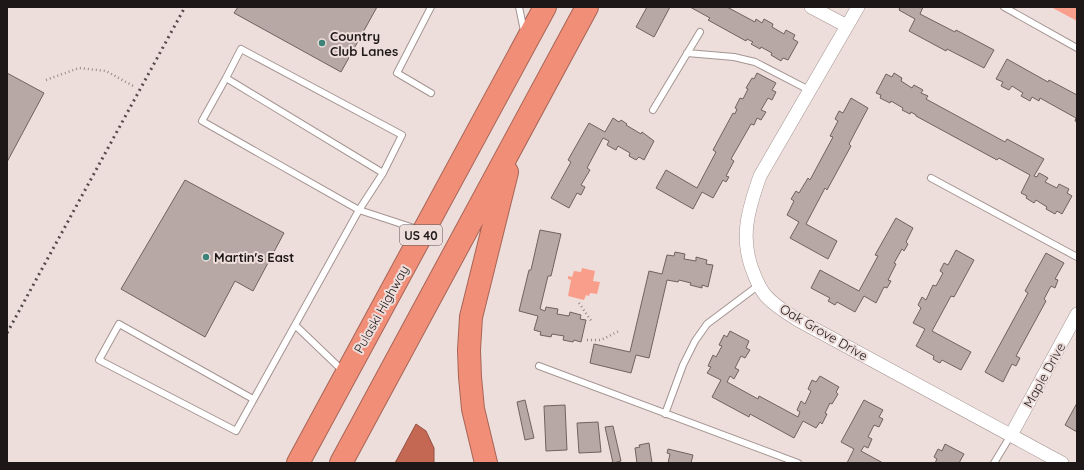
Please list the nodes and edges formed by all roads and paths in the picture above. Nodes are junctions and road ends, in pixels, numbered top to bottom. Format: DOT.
graph roads {
  1 [pos="431,7"];
  2 [pos="519,7"];
  3 [pos="545,7"];
  4 [pos="587,7"];
  5 [pos="811,7"];
  6 [pos="858,7"];
  7 [pos="1004,7"];
  8 [pos="847,26"];
  9 [pos="700,32"];
  10 [pos="525,42"];
  11 [pos="1077,48"];
  12 [pos="687,53"];
  13 [pos="226,78"];
  14 [pos="46,80"];
  15 [pos="135,87"];
  16 [pos="809,90"];
  17 [pos="431,93"];
  18 [pos="653,110"];
  19 [pos="514,142"];
  20 [pos="383,173"];
  21 [pos="931,178"];
  22 [pos="359,210"];
  23 [pos="424,231"];
  24 [pos="1077,257"];
  25 [pos="759,285"];
  26 [pos="579,303"];
  27 [pos="1077,314"];
  28 [pos="592,322"];
  29 [pos="295,325"];
  30 [pos="619,331"];
  31 [pos="587,340"];
  32 [pos="539,366"];
  33 [pos="346,373"];
  34 [pos="253,399"];
  35 [pos="665,414"];
  36 [pos="1011,435"];
  37 [pos="298,463"];
  38 [pos="341,463"];
  39 [pos="486,463"];
  40 [pos="798,463"];
  41 [pos="994,463"];
  42 [pos="1062,463"];
  1 -- 17 [label="lane"];
  2 -- 10 [label="lane"];
  3 -- 10 [label="highway, Pulaski Highway / US 40"];
  4 -- 19 [label="highway, US 40"];
  5 -- 8 [label="street"];
  6 -- 8 [label="street, Oak Grove Drive"];
  7 -- 11 [label="lane"];
  8 -- 16 [label="street, Oak Grove Drive"];
  9 -- 12 [label="lane"];
  10 -- 23 [label="highway, Pulaski Highway / US 40"];
  12 -- 16 [label="lane"];
  12 -- 18 [label="lane"];
  13 -- 20 [label="lane"];
  13 -- 20 [label="lane"];
  13 -- 22 [label="lane"];
  14 -- 15 [label="path"];
  16 -- 25 [label="street, Oak Grove Drive"];
  19 -- 38 [label="highway, US 40"];
  19 -- 39 [label="highway"];
  20 -- 22 [label="lane"];
  21 -- 24 [label="lane"];
  22 -- 23 [label="lane"];
  22 -- 29 [label="lane"];
  23 -- 33 [label="highway, Pulaski Highway / US 40"];
  25 -- 35 [label="lane"];
  25 -- 36 [label="street, Oak Grove Drive"];
  26 -- 28 [label="path"];
  27 -- 36 [label="street, Maple Drive"];
  29 -- 33 [label="lane"];
  29 -- 34 [label="lane"];
  30 -- 31 [label="path"];
  32 -- 35 [label="lane"];
  33 -- 37 [label="highway, Pulaski Highway / US 40"];
  34 -- 34 [label="lane"];
  35 -- 40 [label="lane"];
  36 -- 41 [label="lane"];
  36 -- 42 [label="street, Oak Grove Drive"];
}
